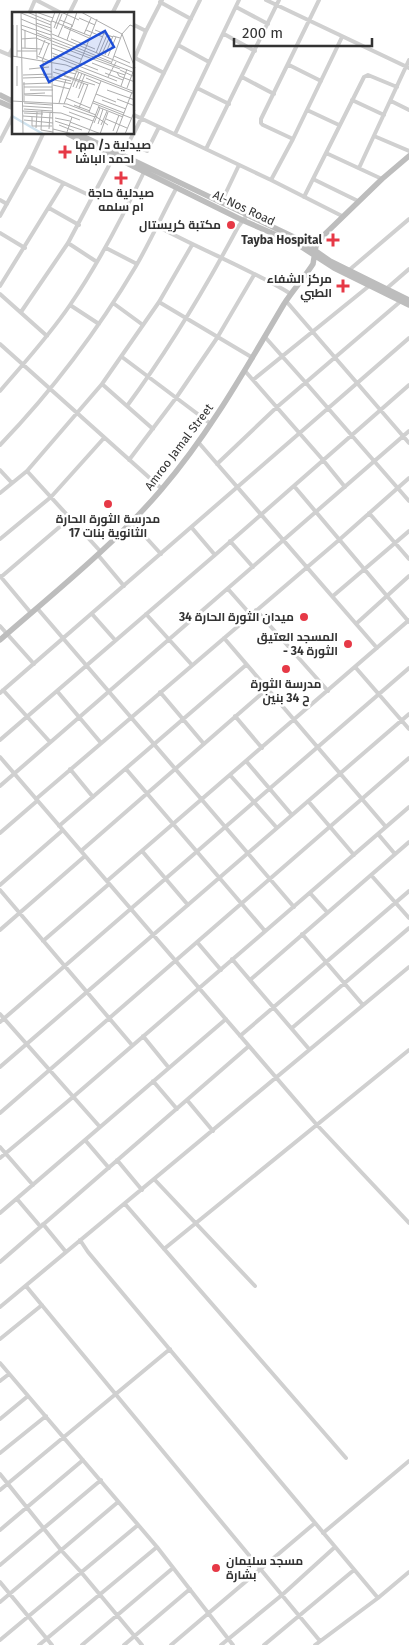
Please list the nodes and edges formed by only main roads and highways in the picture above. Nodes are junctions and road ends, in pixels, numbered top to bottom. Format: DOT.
graph roads {
  1 [pos="0,95"];
  2 [pos="12,101"];
  3 [pos="0,102"];
  4 [pos="12,107"];
  5 [pos="70,135"];
  6 [pos="80,135"];
  7 [pos="409,156"];
  8 [pos="136,165"];
  9 [pos="245,218"];
  10 [pos="315,254"];
  11 [pos="409,300"];
  12 [pos="409,305"];
  13 [pos="0,640"];
  1 -- 2 [label="main road"];
  3 -- 4 [label="main road"];
  5 -- 8 [label="main road, Al-Nos Road"];
  6 -- 8 [label="main road, Al-Nos Road"];
  7 -- 10 [label="main road, Amroo Jamal Street"];
  8 -- 9 [label="main road, Al-Nos Road"];
  8 -- 9 [label="main road, Al-Nos Road"];
  9 -- 10 [label="main road, Al-Nos Road"];
  10 -- 11 [label="main road, Al-Nos Road"];
  10 -- 12 [label="main road, Al-Nos Road"];
  10 -- 13 [label="main road, Amroo Jamal Street"];
}
